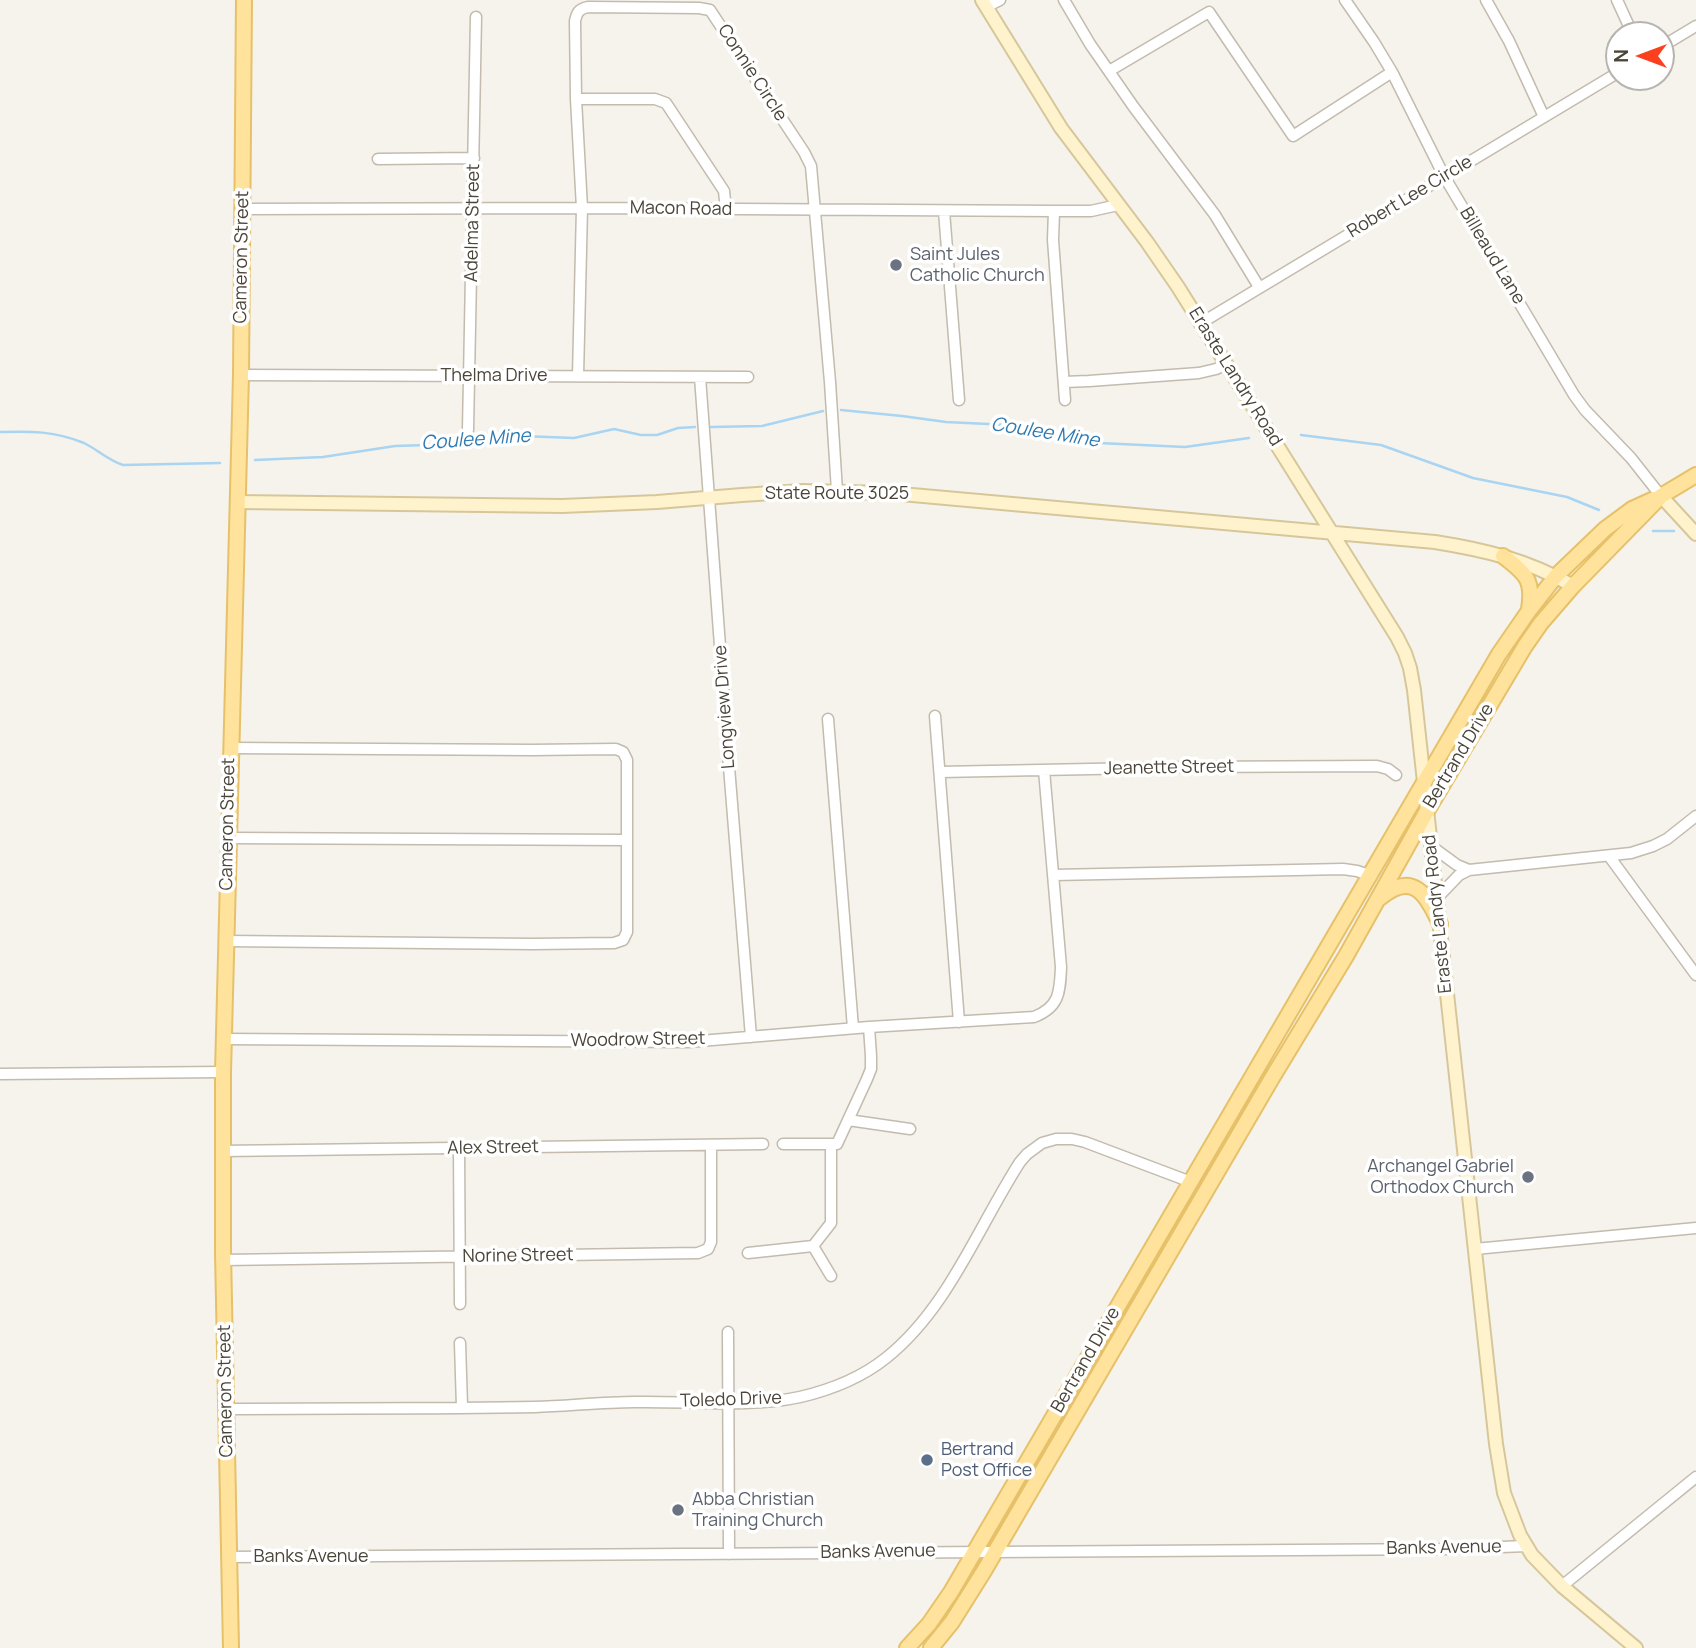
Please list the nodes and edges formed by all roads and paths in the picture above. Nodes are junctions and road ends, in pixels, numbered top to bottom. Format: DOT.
graph roads {
  1 [pos="244,0"];
  2 [pos="1000,0"];
  3 [pos="1064,0"];
  4 [pos="1345,0"];
  5 [pos="1486,0"];
  6 [pos="1617,0"];
  7 [pos="984,4"];
  8 [pos="476,17"];
  9 [pos="1627,21"];
  10 [pos="1696,26"];
  11 [pos="1675,39"];
  12 [pos="1109,71"];
  13 [pos="1392,72"];
  14 [pos="1605,80"];
  15 [pos="576,99"];
  16 [pos="1544,117"];
  17 [pos="474,158"];
  18 [pos="378,159"];
  19 [pos="1444,176"];
  20 [pos="1118,205"];
  21 [pos="473,208"];
  22 [pos="582,208"];
  23 [pos="243,209"];
  24 [pos="726,210"];
  25 [pos="816,210"];
  26 [pos="944,211"];
  27 [pos="1054,211"];
  28 [pos="1259,287"];
  29 [pos="1201,323"];
  30 [pos="1227,364"];
  31 [pos="240,375"];
  32 [pos="469,376"];
  33 [pos="578,376"];
  34 [pos="700,377"];
  35 [pos="748,377"];
  36 [pos="1064,382"];
  37 [pos="959,400"];
  38 [pos="1065,400"];
  39 [pos="468,430"];
  40 [pos="1696,475"];
  41 [pos="836,491"];
  42 [pos="1661,495"];
  43 [pos="708,498"];
  44 [pos="237,502"];
  45 [pos="1333,532"];
  46 [pos="1696,534"];
  47 [pos="1503,555"];
  48 [pos="1556,576"];
  49 [pos="1573,586"];
  50 [pos="1528,612"];
  51 [pos="935,716"];
  52 [pos="828,719"];
  53 [pos="230,748"];
  54 [pos="1044,770"];
  55 [pos="940,772"];
  56 [pos="1396,775"];
  57 [pos="1423,782"];
  58 [pos="1427,811"];
  59 [pos="1696,816"];
  60 [pos="228,838"];
  61 [pos="627,840"];
  62 [pos="1431,846"];
  63 [pos="1609,856"];
  64 [pos="1469,870"];
  65 [pos="1054,875"];
  66 [pos="1369,875"];
  67 [pos="1437,898"];
  68 [pos="1376,901"];
  69 [pos="1440,924"];
  70 [pos="225,941"];
  71 [pos="1696,975"];
  72 [pos="959,1022"];
  73 [pos="869,1027"];
  74 [pos="853,1028"];
  75 [pos="751,1037"];
  76 [pos="223,1039"];
  77 [pos="1258,1068"];
  78 [pos="223,1072"];
  79 [pos="0,1074"];
  80 [pos="1272,1078"];
  81 [pos="848,1119"];
  82 [pos="911,1129"];
  83 [pos="763,1144"];
  84 [pos="783,1144"];
  85 [pos="831,1144"];
  86 [pos="711,1146"];
  87 [pos="459,1148"];
  88 [pos="222,1151"];
  89 [pos="1191,1182"];
  90 [pos="1696,1228"];
  91 [pos="813,1246"];
  92 [pos="1475,1249"];
  93 [pos="748,1253"];
  94 [pos="458,1257"];
  95 [pos="223,1260"];
  96 [pos="831,1276"];
  97 [pos="460,1304"];
  98 [pos="728,1332"];
  99 [pos="460,1343"];
  100 [pos="729,1402"];
  101 [pos="462,1407"];
  102 [pos="227,1409"];
  103 [pos="1696,1477"];
  104 [pos="1527,1546"];
  105 [pos="975,1551"];
  106 [pos="995,1551"];
  107 [pos="729,1554"];
  108 [pos="228,1557"];
  109 [pos="1562,1586"];
  110 [pos="231,1648"];
  111 [pos="907,1648"];
  112 [pos="931,1648"];
  113 [pos="1636,1648"];
  1 -- 23 [label="main road, Cameron Street"];
  2 -- 7 [label="street"];
  3 -- 12 [label="street"];
  4 -- 13 [label="street, Billeaud Lane"];
  5 -- 16 [label="street"];
  6 -- 9 [label="street"];
  7 -- 20 [label="street, Eraste Landry Road"];
  8 -- 17 [label="street, Adelma Street"];
  10 -- 11 [label="street"];
  12 -- 13 [label="street"];
  12 -- 28 [label="street"];
  13 -- 19 [label="street, Billeaud Lane"];
  14 -- 16 [label="street, Robert Lee Circle"];
  15 -- 22 [label="street, Connie Circle"];
  15 -- 24 [label="street"];
  15 -- 25 [label="street, Connie Circle"];
  16 -- 19 [label="street, Robert Lee Circle"];
  17 -- 18 [label="street"];
  17 -- 21 [label="street, Adelma Street"];
  19 -- 28 [label="street, Robert Lee Circle"];
  19 -- 42 [label="street, Billeaud Lane"];
  20 -- 27 [label="street, Macon Road"];
  20 -- 29 [label="street, Eraste Landry Road"];
  21 -- 22 [label="street, Macon Road"];
  21 -- 23 [label="street, Macon Road"];
  21 -- 32 [label="street, Adelma Street"];
  22 -- 24 [label="street, Macon Road"];
  22 -- 33 [label="street, Connie Circle"];
  23 -- 31 [label="main road, Cameron Street"];
  24 -- 25 [label="street, Macon Road"];
  25 -- 26 [label="street, Macon Road"];
  25 -- 41 [label="street"];
  26 -- 27 [label="street, Macon Road"];
  26 -- 37 [label="street"];
  27 -- 36 [label="street"];
  28 -- 29 [label="street, Robert Lee Circle"];
  29 -- 30 [label="street, Eraste Landry Road"];
  30 -- 36 [label="street"];
  30 -- 45 [label="street, Eraste Landry Road"];
  31 -- 32 [label="street, Thelma Drive"];
  31 -- 44 [label="main road, Cameron Street"];
  32 -- 33 [label="street, Thelma Drive"];
  32 -- 39 [label="street, Adelma Street"];
  33 -- 34 [label="street, Thelma Drive"];
  34 -- 35 [label="street, Thelma Drive"];
  34 -- 43 [label="street, Longview Drive"];
  36 -- 38 [label="street"];
  40 -- 42 [label="main road, Bertrand Drive"];
  41 -- 43 [label="street, State Route 3025"];
  41 -- 45 [label="street, State Route 3025"];
  42 -- 46 [label="street"];
  42 -- 48 [label="main road, Bertrand Drive"];
  42 -- 49 [label="main road, Bertrand Drive"];
  43 -- 44 [label="street, State Route 3025"];
  43 -- 75 [label="street, Longview Drive"];
  44 -- 53 [label="main road, Cameron Street"];
  45 -- 47 [label="street, State Route 3025"];
  45 -- 57 [label="street, Eraste Landry Road"];
  47 -- 48 [label="street, State Route 3025"];
  47 -- 50 [label="main road"];
  48 -- 49 [label="street, State Route 3025"];
  48 -- 50 [label="main road, Bertrand Drive"];
  49 -- 58 [label="main road, Bertrand Drive"];
  50 -- 57 [label="main road, Bertrand Drive"];
  51 -- 55 [label="street"];
  52 -- 74 [label="street"];
  53 -- 60 [label="main road, Cameron Street"];
  53 -- 61 [label="street"];
  54 -- 55 [label="street, Jeanette Street"];
  54 -- 56 [label="street, Jeanette Street"];
  54 -- 65 [label="street"];
  55 -- 72 [label="street"];
  57 -- 58 [label="street, Eraste Landry Road"];
  57 -- 66 [label="main road, Bertrand Drive"];
  58 -- 62 [label="street, Eraste Landry Road"];
  58 -- 68 [label="main road, Bertrand Drive"];
  59 -- 63 [label="street"];
  60 -- 61 [label="street"];
  60 -- 70 [label="main road, Cameron Street"];
  61 -- 70 [label="street"];
  62 -- 64 [label="street"];
  62 -- 67 [label="street, Eraste Landry Road"];
  63 -- 64 [label="street"];
  63 -- 71 [label="street"];
  64 -- 67 [label="street"];
  65 -- 66 [label="street"];
  65 -- 72 [label="street, Woodrow Street"];
  66 -- 77 [label="main road, Bertrand Drive"];
  67 -- 69 [label="street, Eraste Landry Road"];
  68 -- 69 [label="main road"];
  68 -- 80 [label="main road, Bertrand Drive"];
  69 -- 92 [label="street, Eraste Landry Road"];
  70 -- 76 [label="main road, Cameron Street"];
  72 -- 73 [label="street, Woodrow Street"];
  73 -- 74 [label="street, Woodrow Street"];
  73 -- 81 [label="street"];
  74 -- 75 [label="street, Woodrow Street"];
  75 -- 76 [label="street, Woodrow Street"];
  76 -- 78 [label="main road, Cameron Street"];
  77 -- 80 [label="street"];
  77 -- 89 [label="main road, Bertrand Drive"];
  78 -- 79 [label="street"];
  78 -- 88 [label="main road, Cameron Street"];
  80 -- 106 [label="main road, Bertrand Drive"];
  81 -- 82 [label="street"];
  81 -- 85 [label="street"];
  83 -- 86 [label="street, Alex Street"];
  84 -- 85 [label="street"];
  85 -- 91 [label="street"];
  86 -- 87 [label="street, Alex Street"];
  86 -- 94 [label="street, Norine Street"];
  87 -- 88 [label="street, Alex Street"];
  87 -- 94 [label="street"];
  88 -- 95 [label="main road, Cameron Street"];
  89 -- 100 [label="street, Toledo Drive"];
  89 -- 105 [label="main road, Bertrand Drive"];
  90 -- 92 [label="street"];
  91 -- 93 [label="street"];
  91 -- 96 [label="street"];
  92 -- 104 [label="street, Eraste Landry Road"];
  94 -- 95 [label="street, Norine Street"];
  94 -- 97 [label="street"];
  95 -- 102 [label="main road, Cameron Street"];
  98 -- 100 [label="street"];
  99 -- 101 [label="street"];
  100 -- 101 [label="street, Toledo Drive"];
  100 -- 107 [label="street"];
  101 -- 102 [label="street, Toledo Drive"];
  102 -- 108 [label="main road, Cameron Street"];
  103 -- 109 [label="street"];
  104 -- 106 [label="street, Banks Avenue"];
  104 -- 109 [label="street, Eraste Landry Road"];
  105 -- 106 [label="street, Banks Avenue"];
  105 -- 107 [label="street, Banks Avenue"];
  105 -- 111 [label="main road, Bertrand Drive"];
  106 -- 112 [label="main road, Bertrand Drive"];
  107 -- 108 [label="street, Banks Avenue"];
  108 -- 110 [label="main road, Cameron Street"];
  109 -- 113 [label="street, Eraste Landry Road"];
}
